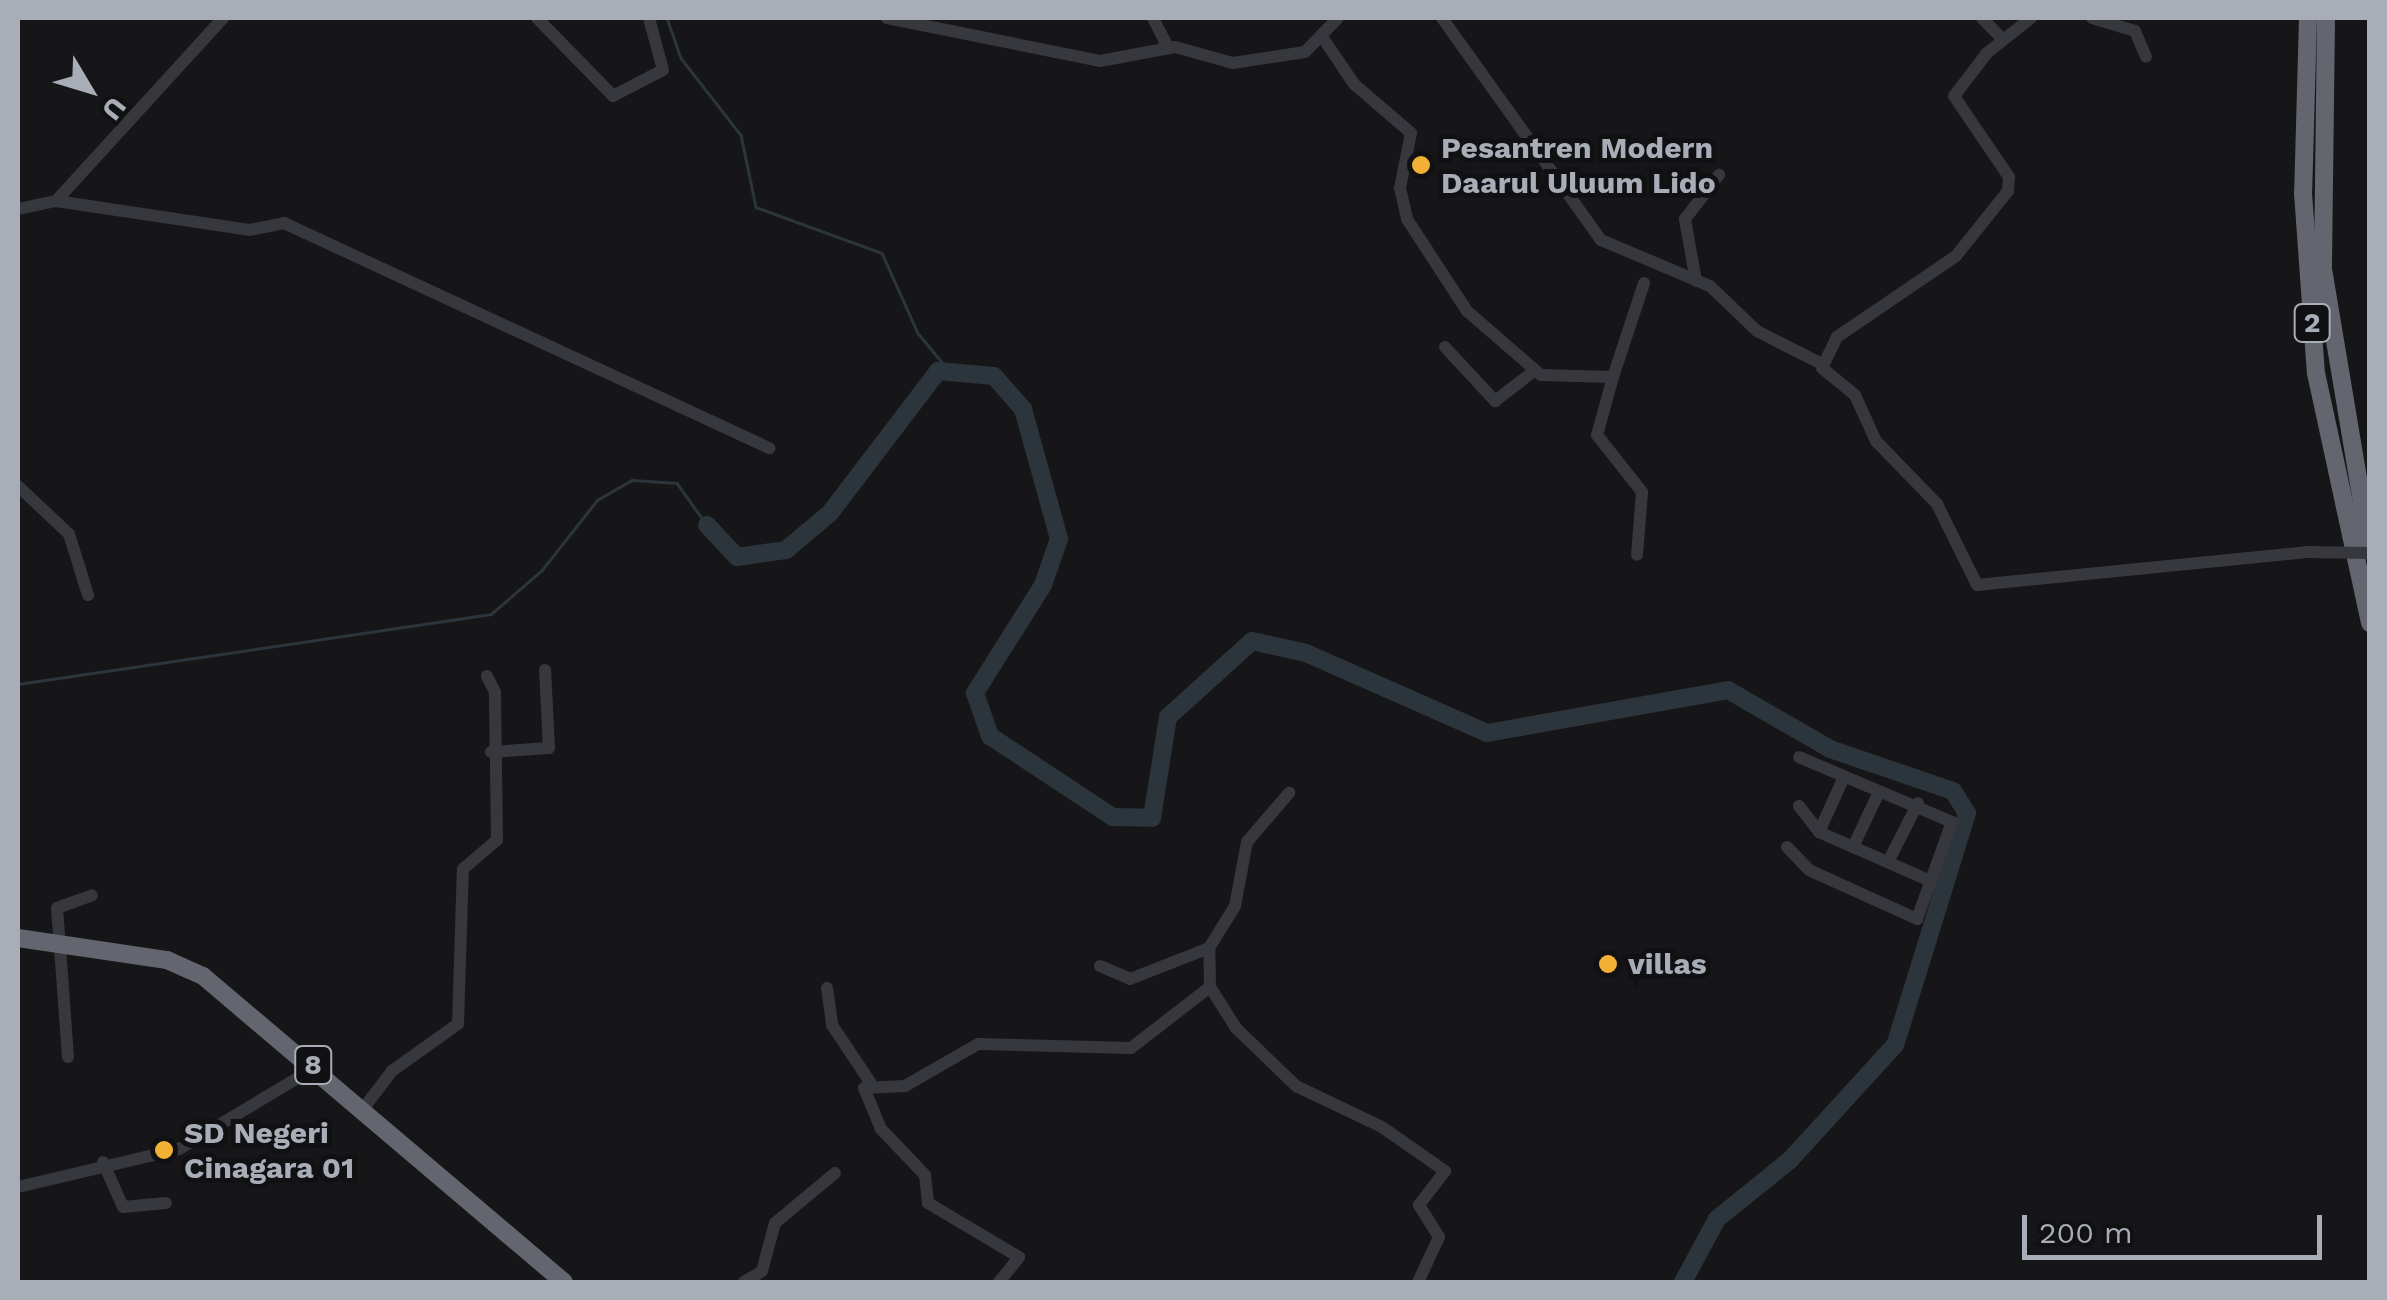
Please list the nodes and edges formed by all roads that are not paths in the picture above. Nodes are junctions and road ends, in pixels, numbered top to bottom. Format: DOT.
graph roads {
  1 [pos="223,18"];
  2 [pos="537,18"];
  3 [pos="649,18"];
  4 [pos="886,18"];
  5 [pos="1153,18"];
  6 [pos="1338,18"];
  7 [pos="1442,18"];
  8 [pos="1982,18"];
  9 [pos="2031,18"];
  10 [pos="2092,18"];
  11 [pos="2308,18"];
  12 [pos="2326,18"];
  13 [pos="990,25"];
  14 [pos="2002,39"];
  15 [pos="1325,41"];
  16 [pos="1168,48"];
  17 [pos="2146,57"];
  18 [pos="1719,175"];
  19 [pos="56,202"];
  20 [pos="18,209"];
  21 [pos="1696,281"];
  22 [pos="1644,283"];
  23 [pos="1445,346"];
  24 [pos="1820,363"];
  25 [pos="1534,371"];
  26 [pos="1614,377"];
  27 [pos="769,448"];
  28 [pos="18,486"];
  29 [pos="2370,552"];
  30 [pos="1637,555"];
  31 [pos="88,594"];
  32 [pos="2370,624"];
  33 [pos="545,670"];
  34 [pos="487,676"];
  35 [pos="491,752"];
  36 [pos="1799,757"];
  37 [pos="1842,780"];
  38 [pos="1880,792"];
  39 [pos="1288,793"];
  40 [pos="1918,802"];
  41 [pos="1799,806"];
  42 [pos="1820,832"];
  43 [pos="1853,846"];
  44 [pos="1787,847"];
  45 [pos="1888,862"];
  46 [pos="1928,880"];
  47 [pos="92,895"];
  48 [pos="18,938"];
  49 [pos="58,944"];
  50 [pos="1209,948"];
  51 [pos="1100,966"];
  52 [pos="1210,987"];
  53 [pos="827,988"];
  54 [pos="68,1057"];
  55 [pos="316,1067"];
  56 [pos="870,1082"];
  57 [pos="363,1109"];
  58 [pos="103,1162"];
  59 [pos="835,1173"];
  60 [pos="18,1188"];
  61 [pos="166,1202"];
  62 [pos="564,1282"];
  63 [pos="744,1282"];
  64 [pos="999,1282"];
  65 [pos="1418,1282"];
  1 -- 19 [label="street"];
  2 -- 3 [label="street"];
  4 -- 13 [label="street"];
  5 -- 16 [label="street"];
  6 -- 15 [label="street"];
  7 -- 21 [label="street"];
  8 -- 14 [label="street"];
  9 -- 14 [label="street"];
  10 -- 17 [label="street"];
  11 -- 32 [label="highway, 2"];
  12 -- 29 [label="highway, 2"];
  13 -- 16 [label="street"];
  14 -- 24 [label="street"];
  15 -- 16 [label="street"];
  15 -- 25 [label="street"];
  18 -- 21 [label="street"];
  19 -- 20 [label="street"];
  19 -- 27 [label="street"];
  21 -- 24 [label="street"];
  22 -- 26 [label="street"];
  23 -- 25 [label="street"];
  24 -- 29 [label="street, bridge"];
  25 -- 26 [label="street"];
  26 -- 30 [label="street"];
  28 -- 31 [label="street"];
  33 -- 35 [label="street"];
  34 -- 35 [label="street"];
  35 -- 57 [label="street"];
  36 -- 37 [label="street"];
  37 -- 38 [label="street"];
  37 -- 42 [label="street"];
  38 -- 40 [label="street"];
  38 -- 43 [label="street"];
  39 -- 50 [label="street"];
  40 -- 45 [label="street"];
  40 -- 46 [label="street"];
  41 -- 42 [label="street"];
  42 -- 43 [label="street"];
  43 -- 45 [label="street"];
  44 -- 46 [label="street"];
  45 -- 46 [label="street"];
  47 -- 49 [label="street"];
  48 -- 49 [label="highway, 8"];
  49 -- 54 [label="street"];
  49 -- 55 [label="highway, 8"];
  50 -- 51 [label="street"];
  50 -- 52 [label="street"];
  52 -- 56 [label="street"];
  52 -- 65 [label="street"];
  53 -- 56 [label="street"];
  55 -- 57 [label="highway, 8"];
  55 -- 58 [label="street"];
  56 -- 64 [label="street"];
  57 -- 62 [label="highway, 8"];
  58 -- 60 [label="street"];
  58 -- 61 [label="street"];
  59 -- 63 [label="street"];
}
